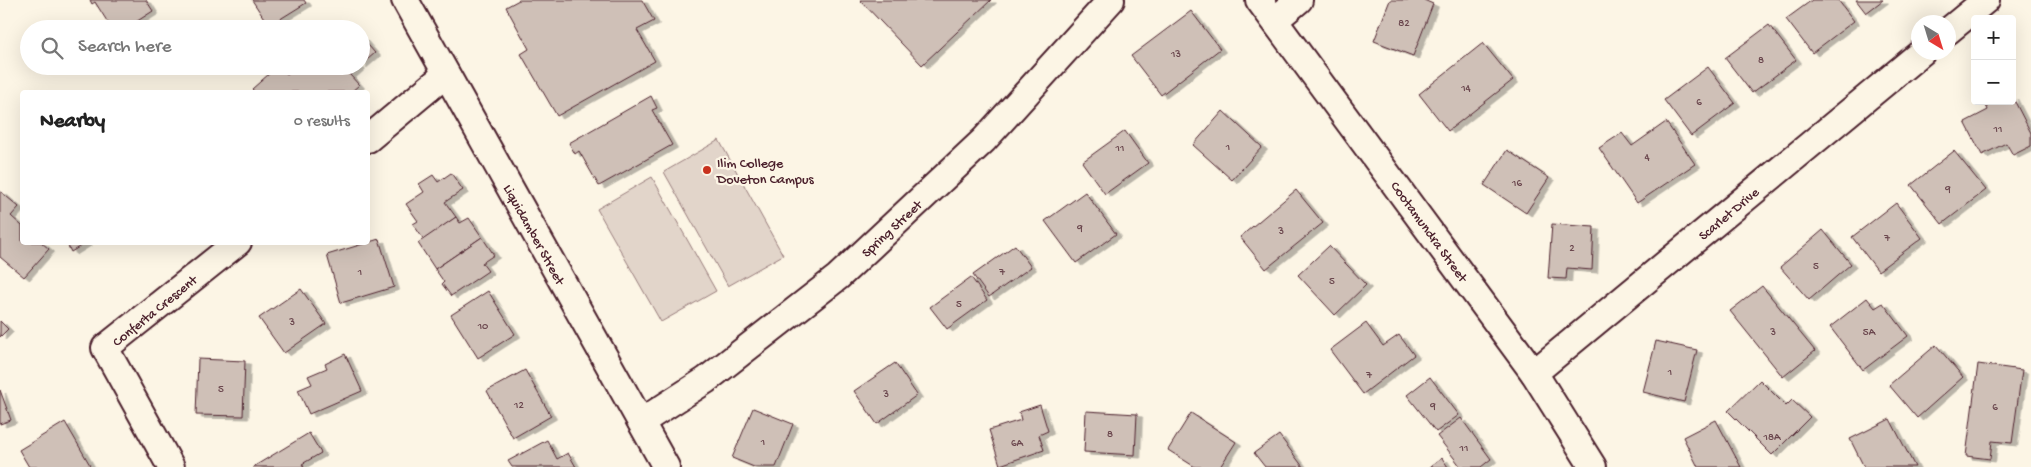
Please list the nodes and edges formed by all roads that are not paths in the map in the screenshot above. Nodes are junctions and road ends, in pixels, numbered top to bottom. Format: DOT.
graph roads {
  1 [pos="405,0"];
  2 [pos="1110,0"];
  3 [pos="1299,0"];
  4 [pos="1986,0"];
  5 [pos="1267,10"];
  6 [pos="1956,24"];
  7 [pos="1912,60"];
  8 [pos="446,74"];
  9 [pos="370,137"];
  10 [pos="234,245"];
  11 [pos="1534,373"];
  12 [pos="641,422"];
  13 [pos="171,467"];
  14 [pos="666,467"];
  15 [pos="1593,467"];
  1 -- 8 [label="street, Liquidamber Street"];
  2 -- 12 [label="street, Spring Street"];
  3 -- 5 [label="street"];
  4 -- 6 [label="street"];
  5 -- 11 [label="street, Cootamundra Street"];
  7 -- 11 [label="street, Scarlet Drive"];
  8 -- 9 [label="street"];
  8 -- 12 [label="street, Liquidamber Street"];
  10 -- 13 [label="street, Conferta Crescent"];
  11 -- 15 [label="street, Cootamundra Street"];
  12 -- 14 [label="street, Liquidamber Street"];
}
